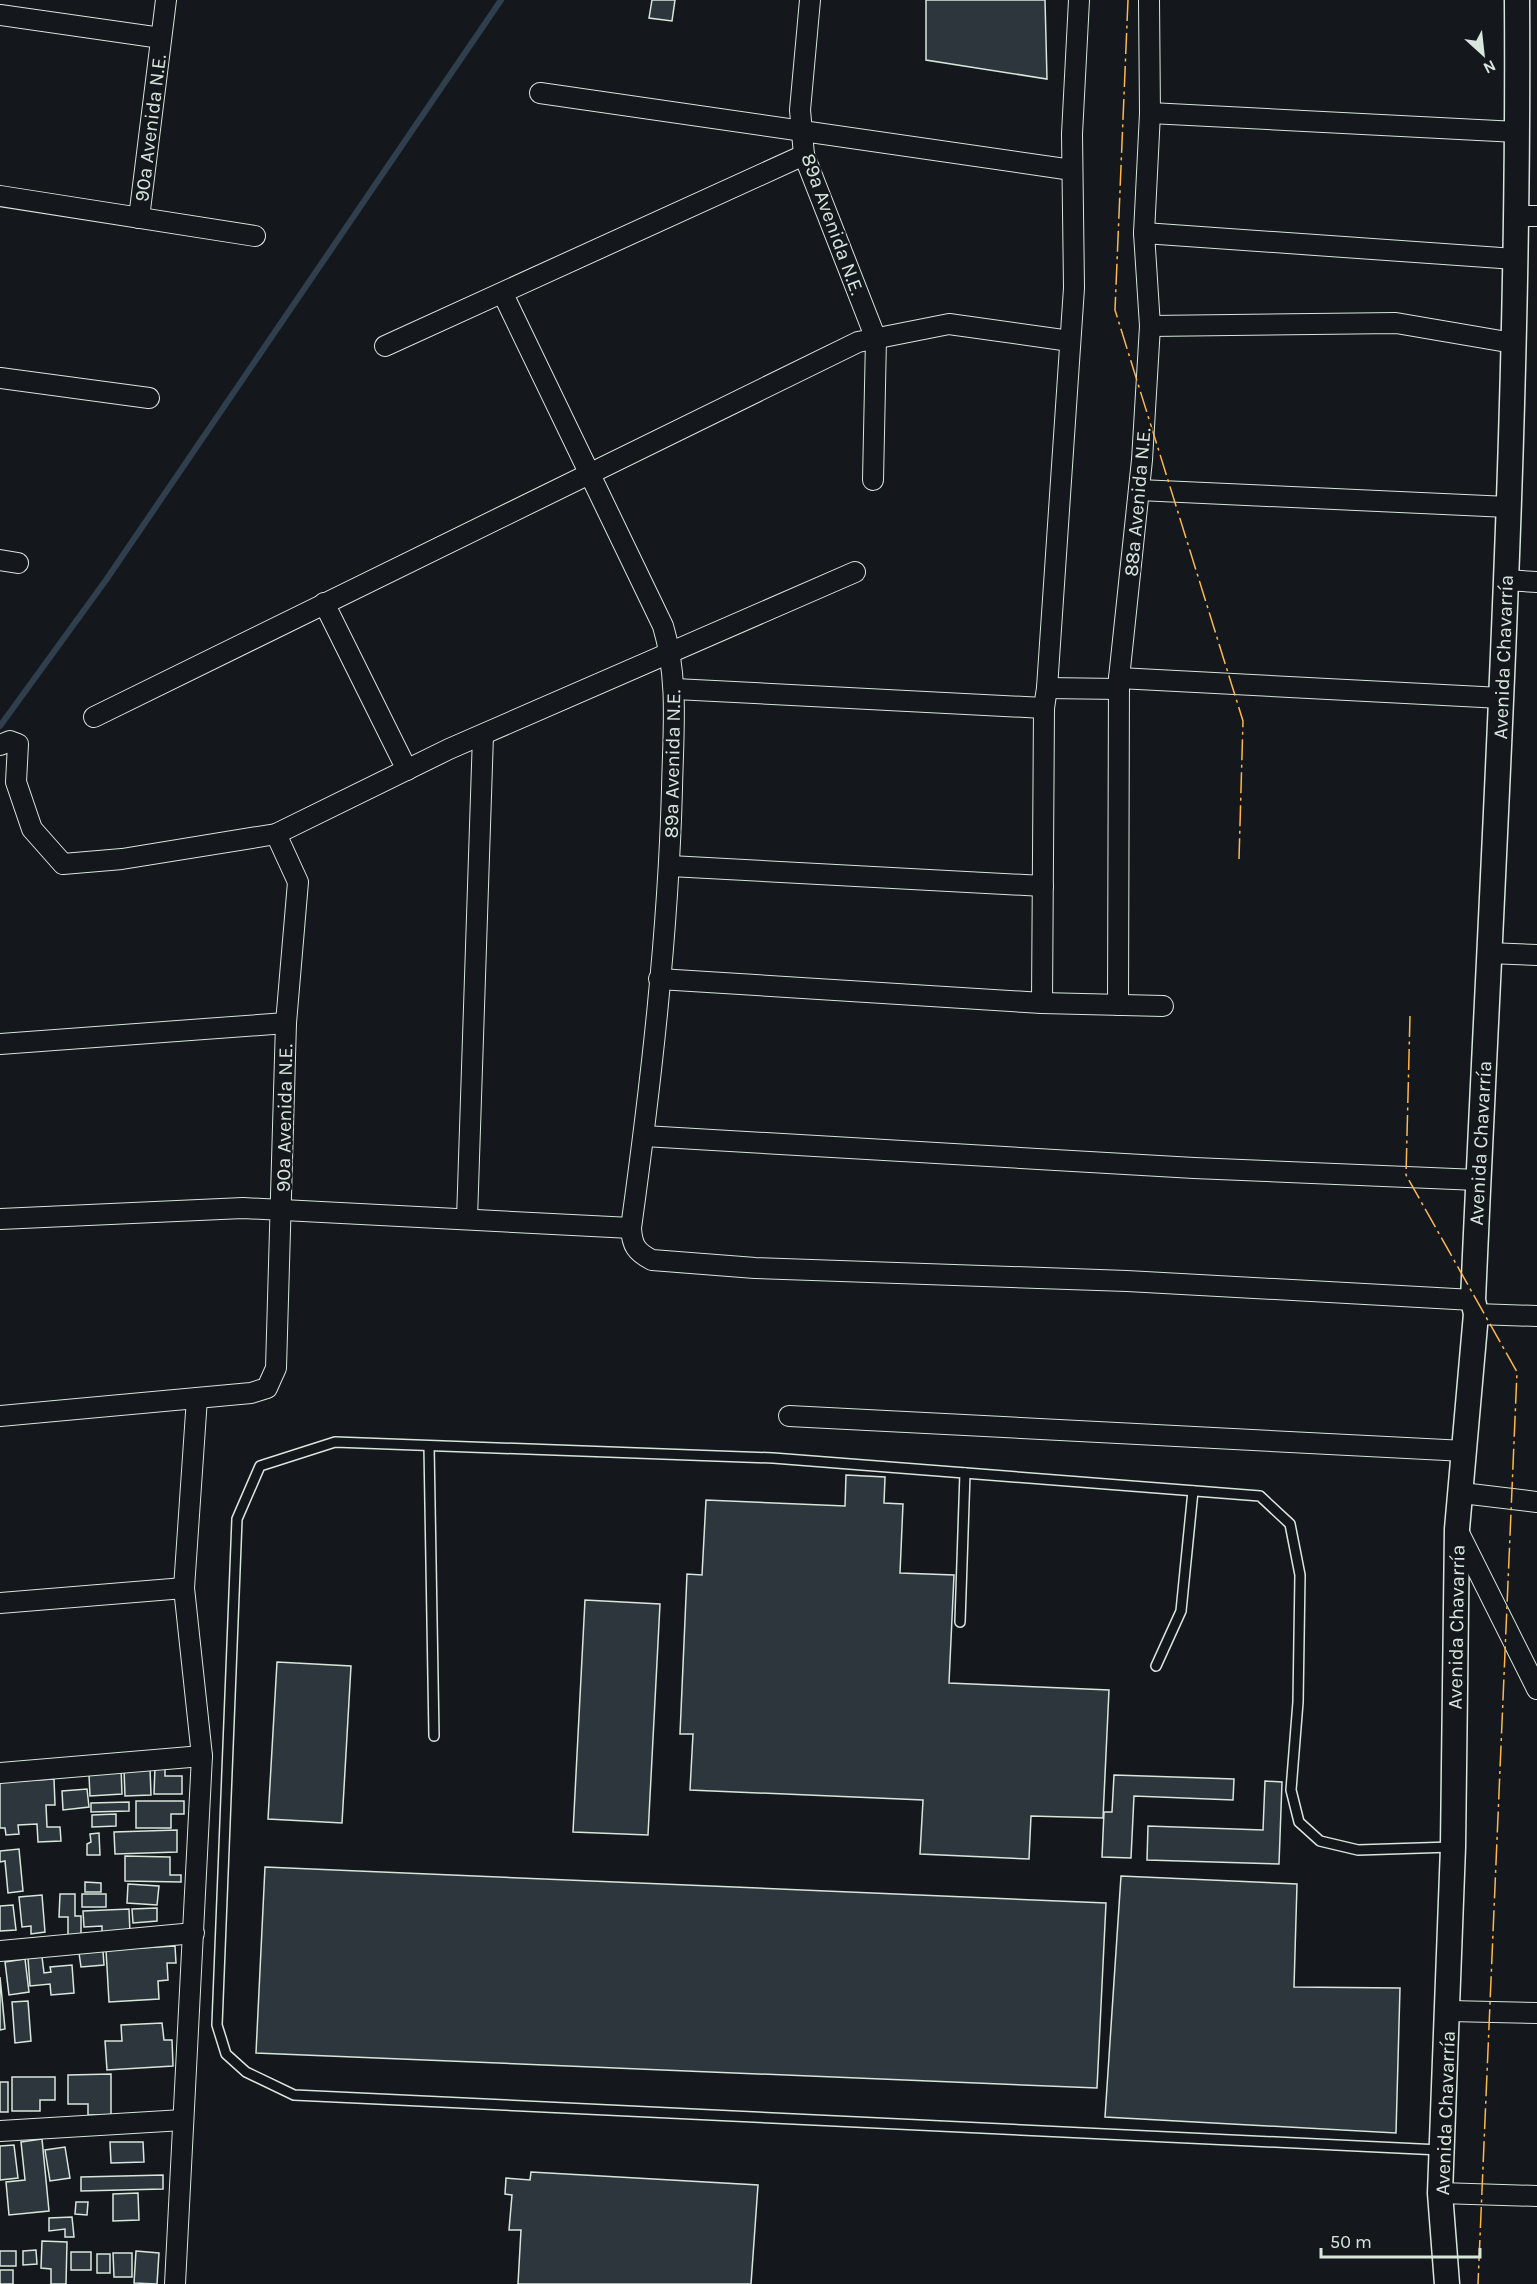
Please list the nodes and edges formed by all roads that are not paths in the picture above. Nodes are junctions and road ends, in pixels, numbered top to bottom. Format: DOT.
graph roads {
  1 [pos="166,0"];
  2 [pos="810,0"];
  3 [pos="1079,0"];
  4 [pos="1149,0"];
  5 [pos="1517,0"];
  6 [pos="0,15"];
  7 [pos="161,38"];
  8 [pos="540,93"];
  9 [pos="1150,113"];
  10 [pos="802,132"];
  11 [pos="1517,132"];
  12 [pos="804,155"];
  13 [pos="1072,170"];
  14 [pos="0,196"];
  15 [pos="1527,216"];
  16 [pos="139,218"];
  17 [pos="1144,233"];
  18 [pos="255,236"];
  19 [pos="1515,259"];
  20 [pos="503,294"];
  21 [pos="1150,326"];
  22 [pos="876,339"];
  23 [pos="1070,341"];
  24 [pos="1513,343"];
  25 [pos="386,346"];
  26 [pos="0,378"];
  27 [pos="149,398"];
  28 [pos="591,472"];
  29 [pos="873,480"];
  30 [pos="1139,490"];
  31 [pos="1508,507"];
  32 [pos="855,572"];
  33 [pos="1505,580"];
  34 [pos="1537,582"];
  35 [pos="324,603"];
  36 [pos="671,653"];
  37 [pos="1119,684"];
  38 [pos="1047,688"];
  39 [pos="675,689"];
  40 [pos="1501,698"];
  41 [pos="1044,708"];
  42 [pos="94,717"];
  43 [pos="483,735"];
  44 [pos="5,743"];
  45 [pos="407,770"];
  46 [pos="276,834"];
  47 [pos="670,866"];
  48 [pos="1043,886"];
  49 [pos="1488,953"];
  50 [pos="1537,955"];
  51 [pos="659,978"];
  52 [pos="1042,1003"];
  53 [pos="1118,1005"];
  54 [pos="1163,1006"];
  55 [pos="286,1023"];
  56 [pos="0,1044"];
  57 [pos="644,1136"];
  58 [pos="1478,1180"];
  59 [pos="282,1210"];
  60 [pos="0,1219"];
  61 [pos="467,1219"];
  62 [pos="631,1228"];
  63 [pos="1474,1307"];
  64 [pos="1537,1316"];
  65 [pos="197,1398"];
  66 [pos="0,1416"];
  67 [pos="789,1416"];
  68 [pos="429,1446"];
  69 [pos="1465,1451"];
  70 [pos="965,1473"];
  71 [pos="1193,1491"];
  72 [pos="1462,1493"];
  73 [pos="1537,1502"];
  74 [pos="1457,1529"];
  75 [pos="184,1588"];
  76 [pos="0,1603"];
  77 [pos="960,1622"];
  78 [pos="1156,1666"];
  79 [pos="1537,1689"];
  80 [pos="434,1736"];
  81 [pos="202,1756"];
  82 [pos="0,1773"];
  83 [pos="1453,1847"];
  84 [pos="194,1933"];
  85 [pos="0,1951"];
  86 [pos="1449,2011"];
  87 [pos="1537,2013"];
  88 [pos="183,2120"];
  89 [pos="0,2131"];
  90 [pos="1443,2150"];
  91 [pos="1440,2193"];
  92 [pos="1537,2196"];
  93 [pos="175,2284"];
  94 [pos="1447,2284"];
  1 -- 7 [label="street, 90a Avenida N.E."];
  2 -- 10 [label="street, 89a Avenida N.E."];
  3 -- 13 [label="street"];
  4 -- 9 [label="street, 88a Avenida N.E."];
  5 -- 11 [label="street, Avenida Chavarría"];
  6 -- 7 [label="street"];
  7 -- 16 [label="street, 90a Avenida N.E."];
  8 -- 10 [label="street"];
  9 -- 11 [label="street"];
  9 -- 17 [label="street, 88a Avenida N.E."];
  10 -- 12 [label="street, 89a Avenida N.E."];
  10 -- 13 [label="street"];
  11 -- 15 [label="street, Avenida Chavarría"];
  12 -- 20 [label="street"];
  12 -- 22 [label="street, 89a Avenida N.E."];
  13 -- 23 [label="street"];
  14 -- 16 [label="street"];
  15 -- 19 [label="street, Avenida Chavarría"];
  16 -- 18 [label="street"];
  17 -- 19 [label="street"];
  17 -- 21 [label="street, 88a Avenida N.E."];
  19 -- 24 [label="street, Avenida Chavarría"];
  20 -- 25 [label="street"];
  20 -- 28 [label="street, 89a Avenida N.E."];
  21 -- 24 [label="street"];
  21 -- 30 [label="street, 88a Avenida N.E."];
  22 -- 23 [label="street"];
  22 -- 28 [label="street"];
  22 -- 29 [label="street"];
  23 -- 38 [label="street"];
  24 -- 31 [label="street, Avenida Chavarría"];
  26 -- 27 [label="street"];
  28 -- 35 [label="street"];
  28 -- 36 [label="street, 89a Avenida N.E."];
  30 -- 31 [label="street"];
  30 -- 37 [label="street, 88a Avenida N.E."];
  31 -- 33 [label="street, Avenida Chavarría"];
  32 -- 36 [label="street"];
  33 -- 34 [label="street"];
  33 -- 40 [label="street, Avenida Chavarría"];
  35 -- 42 [label="street"];
  35 -- 45 [label="street"];
  36 -- 39 [label="street, 89a Avenida N.E."];
  36 -- 43 [label="street"];
  37 -- 38 [label="street"];
  37 -- 40 [label="street"];
  37 -- 53 [label="street, 88a Avenida N.E."];
  38 -- 41 [label="street"];
  39 -- 41 [label="street"];
  39 -- 47 [label="street, 89a Avenida N.E."];
  40 -- 49 [label="street, Avenida Chavarría"];
  41 -- 48 [label="street"];
  43 -- 45 [label="street"];
  43 -- 61 [label="street"];
  44 -- 46 [label="street"];
  45 -- 46 [label="street"];
  46 -- 55 [label="street, 90a Avenida N.E."];
  47 -- 48 [label="street"];
  47 -- 51 [label="street, 89a Avenida N.E."];
  48 -- 52 [label="street"];
  49 -- 50 [label="street"];
  49 -- 58 [label="street, Avenida Chavarría"];
  51 -- 52 [label="street"];
  51 -- 57 [label="street, 89a Avenida N.E."];
  52 -- 53 [label="street"];
  53 -- 54 [label="street"];
  55 -- 56 [label="street"];
  55 -- 59 [label="street, 90a Avenida N.E."];
  57 -- 58 [label="street"];
  57 -- 62 [label="street, 89a Avenida N.E."];
  58 -- 63 [label="street, Avenida Chavarría"];
  59 -- 60 [label="street"];
  59 -- 61 [label="street"];
  59 -- 65 [label="street, 90a Avenida N.E."];
  61 -- 62 [label="street"];
  62 -- 63 [label="street, 89a Avenida N.E."];
  63 -- 64 [label="street"];
  63 -- 69 [label="street, Avenida Chavarría"];
  65 -- 66 [label="street"];
  65 -- 75 [label="street"];
  67 -- 69 [label="street"];
  68 -- 70 [label="lane"];
  68 -- 80 [label="lane"];
  68 -- 90 [label="lane"];
  69 -- 72 [label="street, Avenida Chavarría"];
  70 -- 71 [label="lane"];
  70 -- 77 [label="lane"];
  71 -- 78 [label="lane"];
  71 -- 83 [label="lane"];
  72 -- 73 [label="street"];
  72 -- 74 [label="street, Avenida Chavarría"];
  74 -- 79 [label="street"];
  74 -- 83 [label="street, Avenida Chavarría"];
  75 -- 76 [label="street"];
  75 -- 81 [label="street"];
  81 -- 82 [label="street"];
  81 -- 84 [label="street"];
  83 -- 86 [label="street, Avenida Chavarría"];
  84 -- 85 [label="street"];
  84 -- 88 [label="street"];
  86 -- 87 [label="street"];
  86 -- 90 [label="street, Avenida Chavarría"];
  88 -- 89 [label="street"];
  88 -- 93 [label="street"];
  90 -- 91 [label="street, Avenida Chavarría"];
  91 -- 92 [label="street"];
  91 -- 94 [label="street, Avenida Chavarría"];
}
